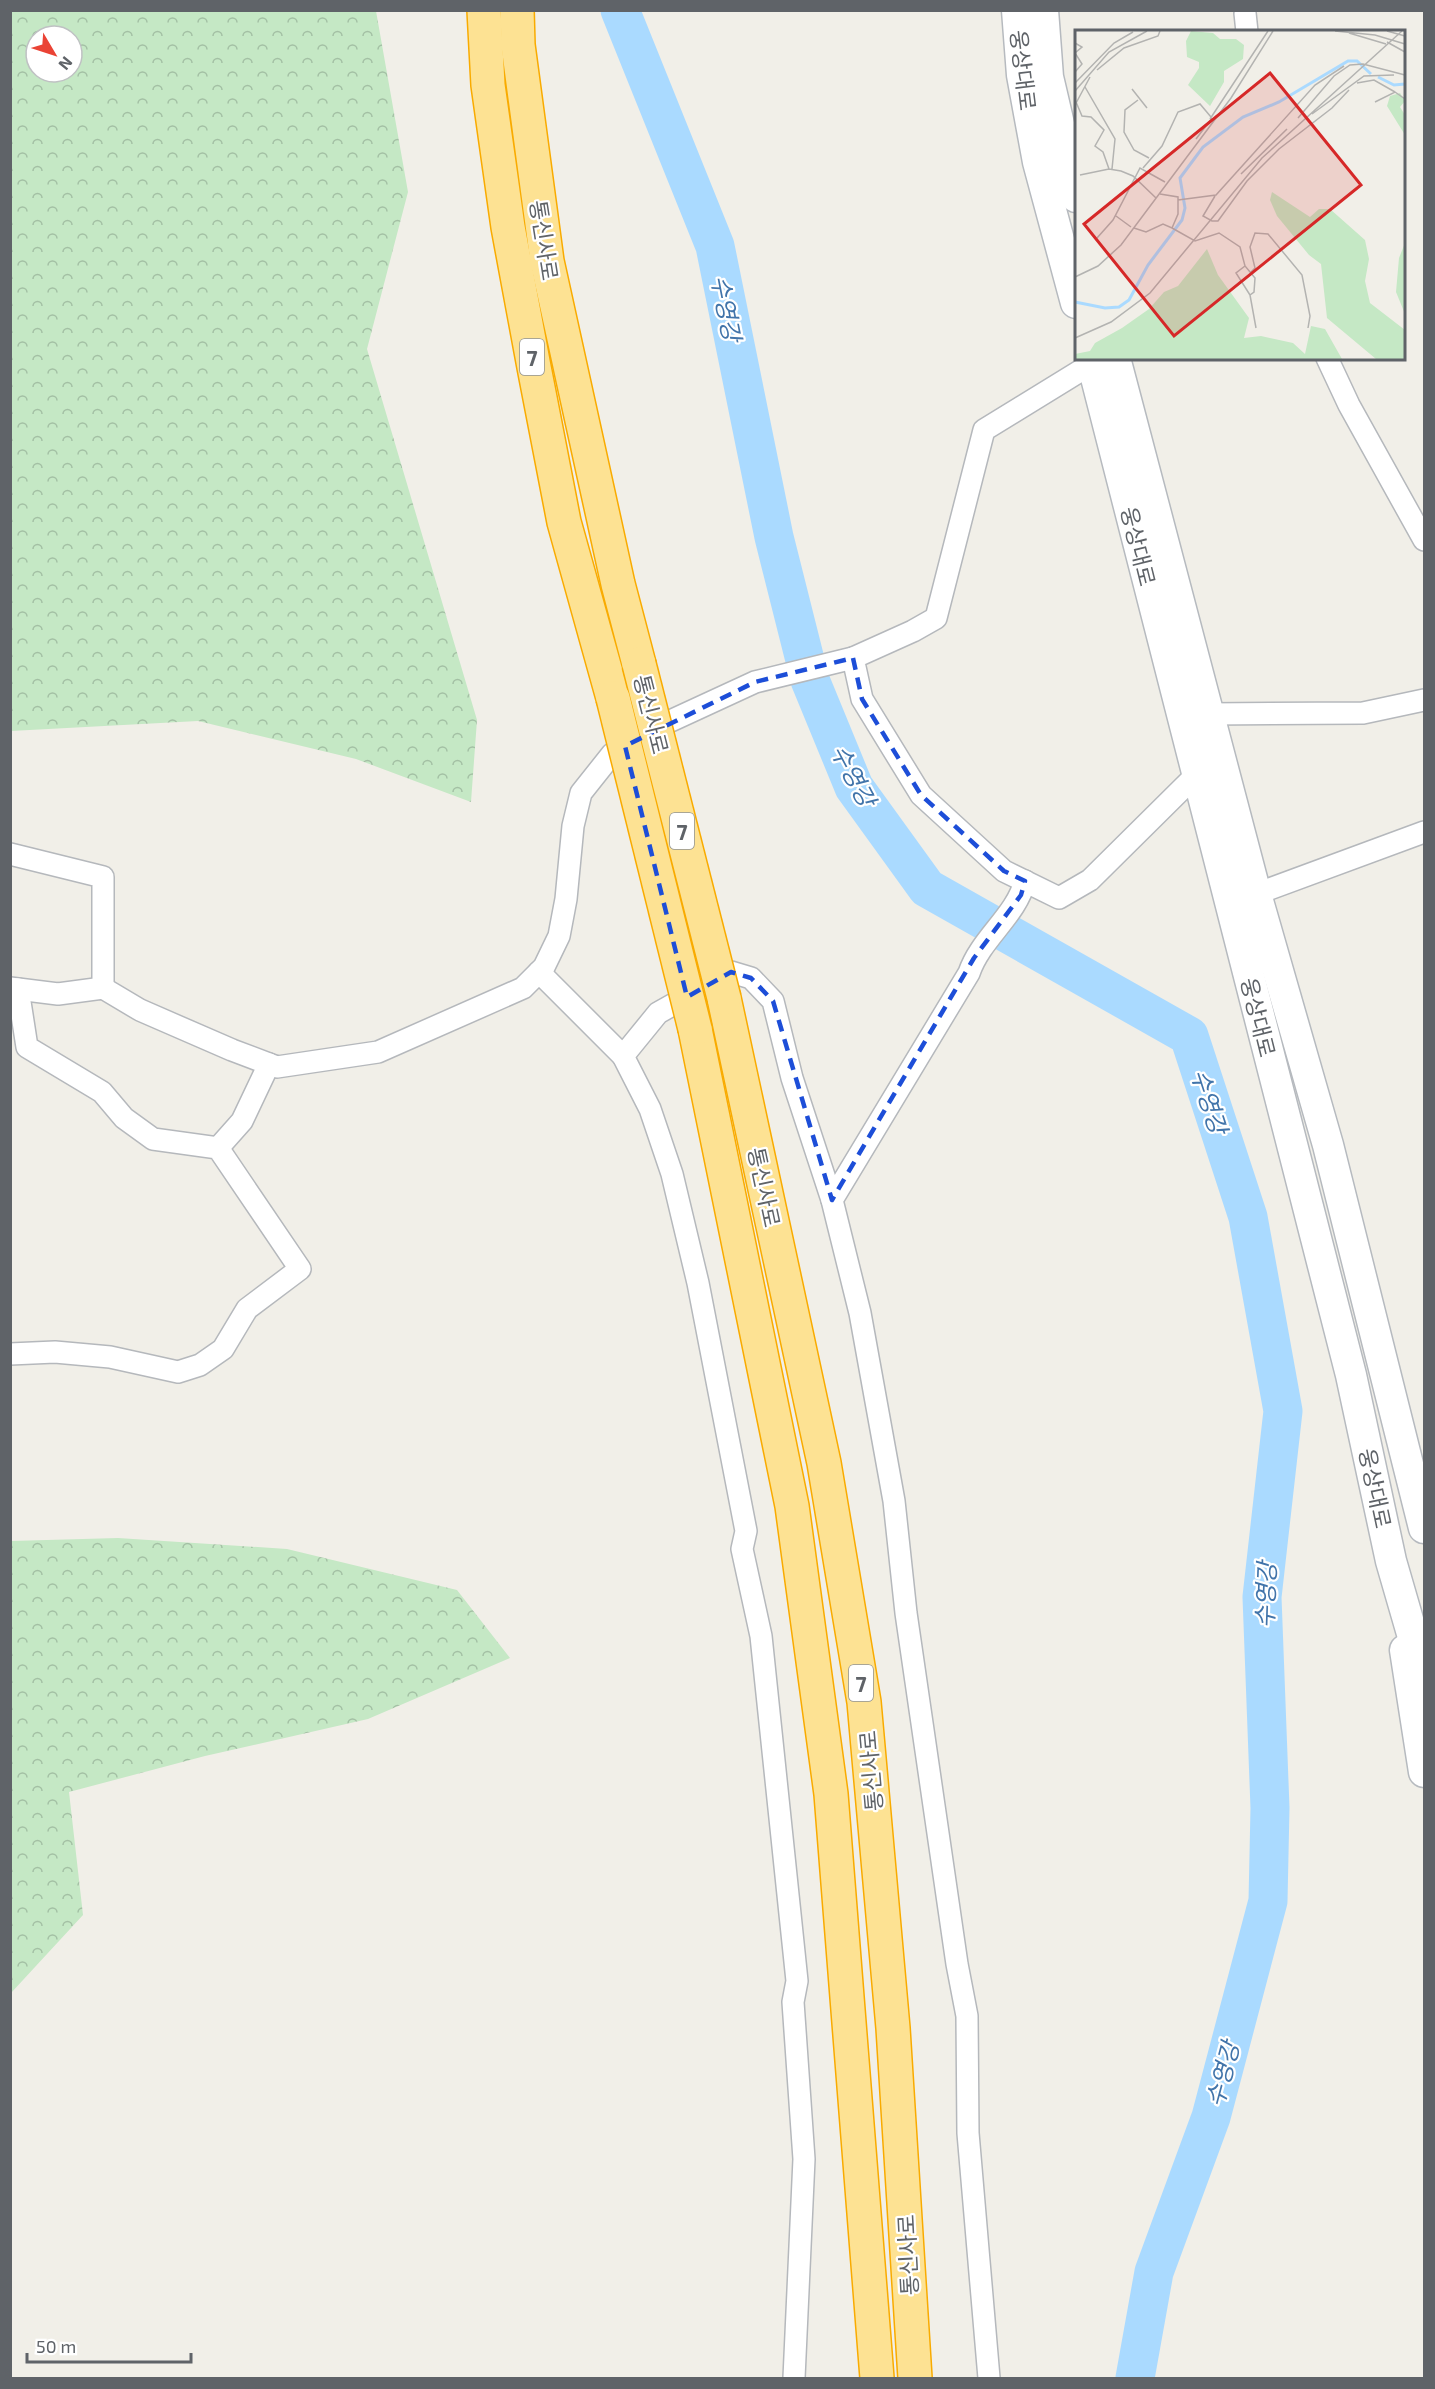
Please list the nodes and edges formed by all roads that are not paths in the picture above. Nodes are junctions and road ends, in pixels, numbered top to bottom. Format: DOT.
graph roads {
  1 [pos="484,10"];
  2 [pos="517,10"];
  3 [pos="1017,10"];
  4 [pos="1043,10"];
  5 [pos="1075,189"];
  6 [pos="1075,296"];
  7 [pos="1100,360"];
  8 [pos="1328,360"];
  9 [pos="1425,540"];
  10 [pos="843,660"];
  11 [pos="1425,700"];
  12 [pos="1196,718"];
  13 [pos="1197,774"];
  14 [pos="1425,832"];
  15 [pos="10,854"];
  16 [pos="1023,888"];
  17 [pos="1256,894"];
  18 [pos="539,972"];
  19 [pos="14,988"];
  20 [pos="104,988"];
  21 [pos="622,1056"];
  22 [pos="269,1064"];
  23 [pos="218,1148"];
  24 [pos="831,1200"];
  25 [pos="10,1354"];
  26 [pos="1425,1528"];
  27 [pos="1391,1561"];
  28 [pos="1425,1675"];
  29 [pos="1425,1772"];
  30 [pos="872,2302"];
  31 [pos="911,2318"];
  32 [pos="794,2379"];
  33 [pos="862,2379"];
  34 [pos="877,2379"];
  35 [pos="915,2379"];
  36 [pos="927,2379"];
  37 [pos="989,2379"];
  1 -- 30 [label="highway, 통신사로 / 7, bridge"];
  2 -- 31 [label="highway, 통신사로 / 7, bridge"];
  3 -- 6 [label="main road, 웅상대로"];
  4 -- 5 [label="main road, 웅상대로"];
  7 -- 10 [label="street"];
  7 -- 12 [label="main road, 웅상대로"];
  8 -- 9 [label="street"];
  10 -- 16 [label="street"];
  10 -- 18 [label="street"];
  11 -- 12 [label="street"];
  12 -- 13 [label="main road, 웅상대로"];
  12 -- 17 [label="main road, 웅상대로"];
  13 -- 16 [label="street"];
  13 -- 27 [label="main road, 웅상대로"];
  14 -- 17 [label="street"];
  15 -- 20 [label="street"];
  16 -- 24 [label="street"];
  17 -- 26 [label="main road, 웅상대로"];
  18 -- 21 [label="street"];
  18 -- 22 [label="street"];
  19 -- 20 [label="street"];
  19 -- 23 [label="street"];
  20 -- 22 [label="street"];
  21 -- 24 [label="street"];
  21 -- 32 [label="street"];
  22 -- 23 [label="street"];
  23 -- 25 [label="street"];
  24 -- 37 [label="street"];
  27 -- 28 [label="main road, 웅상대로"];
  27 -- 29 [label="main road"];
  30 -- 33 [label="highway"];
  30 -- 34 [label="highway, 통신사로 / 7"];
  31 -- 35 [label="highway, 통신사로 / 7"];
  31 -- 36 [label="highway"];
}
